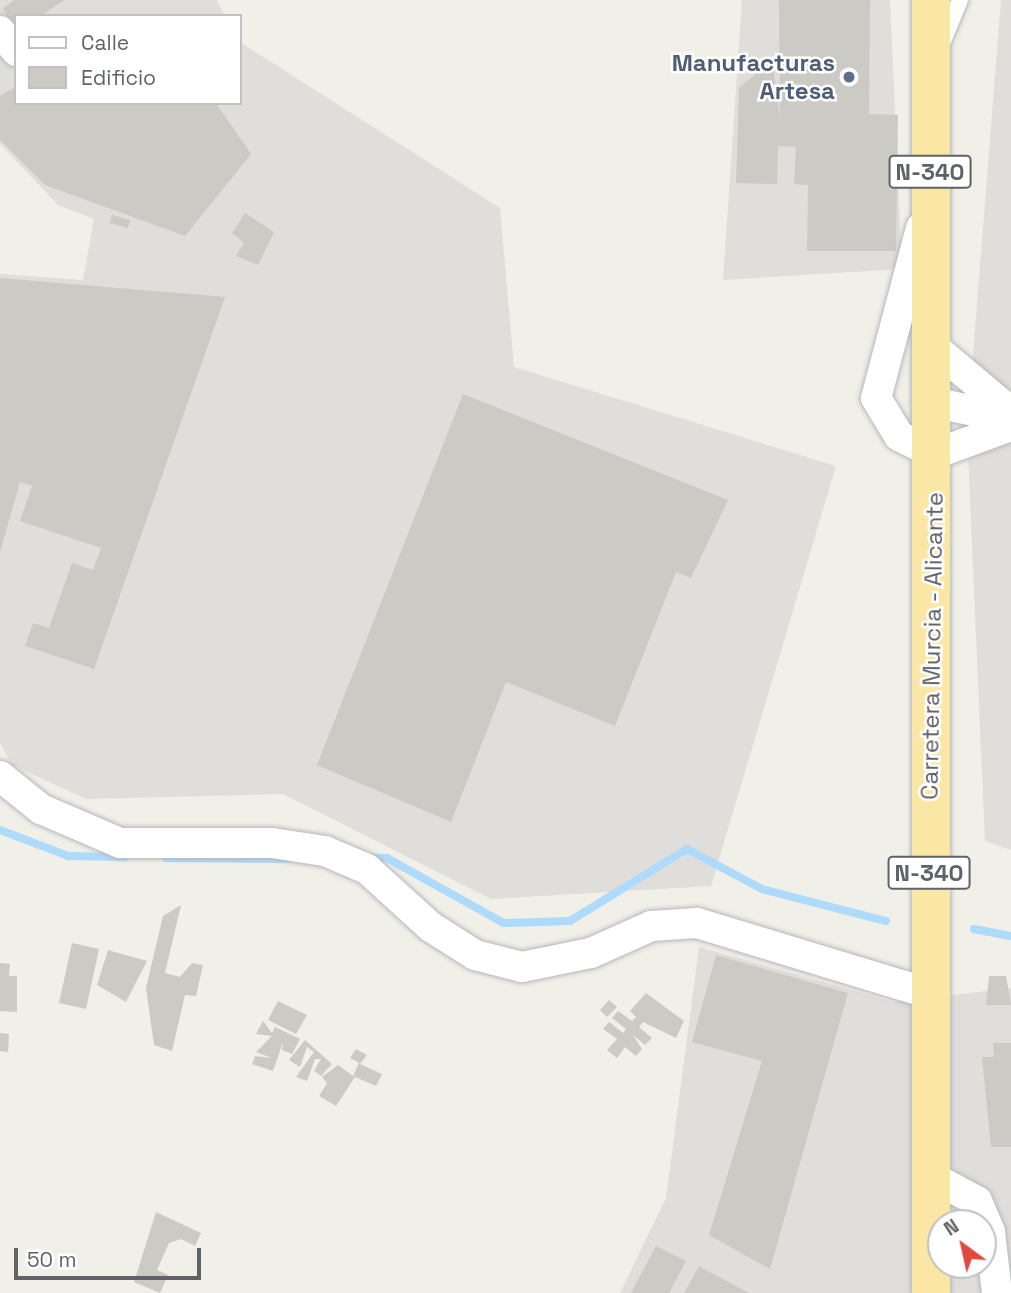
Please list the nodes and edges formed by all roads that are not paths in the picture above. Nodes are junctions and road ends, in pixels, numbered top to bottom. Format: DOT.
graph roads {
  1 [pos="931,0"];
  2 [pos="960,0"];
  3 [pos="0,31"];
  4 [pos="14,48"];
  5 [pos="930,73"];
  6 [pos="930,183"];
  7 [pos="929,344"];
  8 [pos="932,402"];
  9 [pos="1011,411"];
  10 [pos="1011,419"];
  11 [pos="1011,426"];
  12 [pos="935,454"];
  13 [pos="0,776"];
  14 [pos="928,993"];
  15 [pos="930,1176"];
  16 [pos="931,1293"];
  17 [pos="997,1293"];
  1 -- 5 [label="highway, Carretera Murcia - Alicante / N-340"];
  2 -- 5 [label="lane"];
  3 -- 4 [label="street"];
  5 -- 6 [label="highway, Carretera Murcia - Alicante / N-340"];
  6 -- 7 [label="highway, Carretera Murcia - Alicante / N-340"];
  6 -- 12 [label="street"];
  7 -- 8 [label="highway, Carretera Murcia - Alicante / N-340"];
  7 -- 9 [label="street"];
  8 -- 10 [label="street"];
  8 -- 12 [label="highway, Carretera Murcia - Alicante / N-340"];
  11 -- 12 [label="street"];
  12 -- 14 [label="highway, Carretera Murcia - Alicante / N-340"];
  13 -- 14 [label="street"];
  14 -- 15 [label="highway, Carretera Murcia - Alicante / N-340"];
  15 -- 16 [label="highway, Carretera Murcia - Alicante / N-340"];
  15 -- 17 [label="street"];
}
